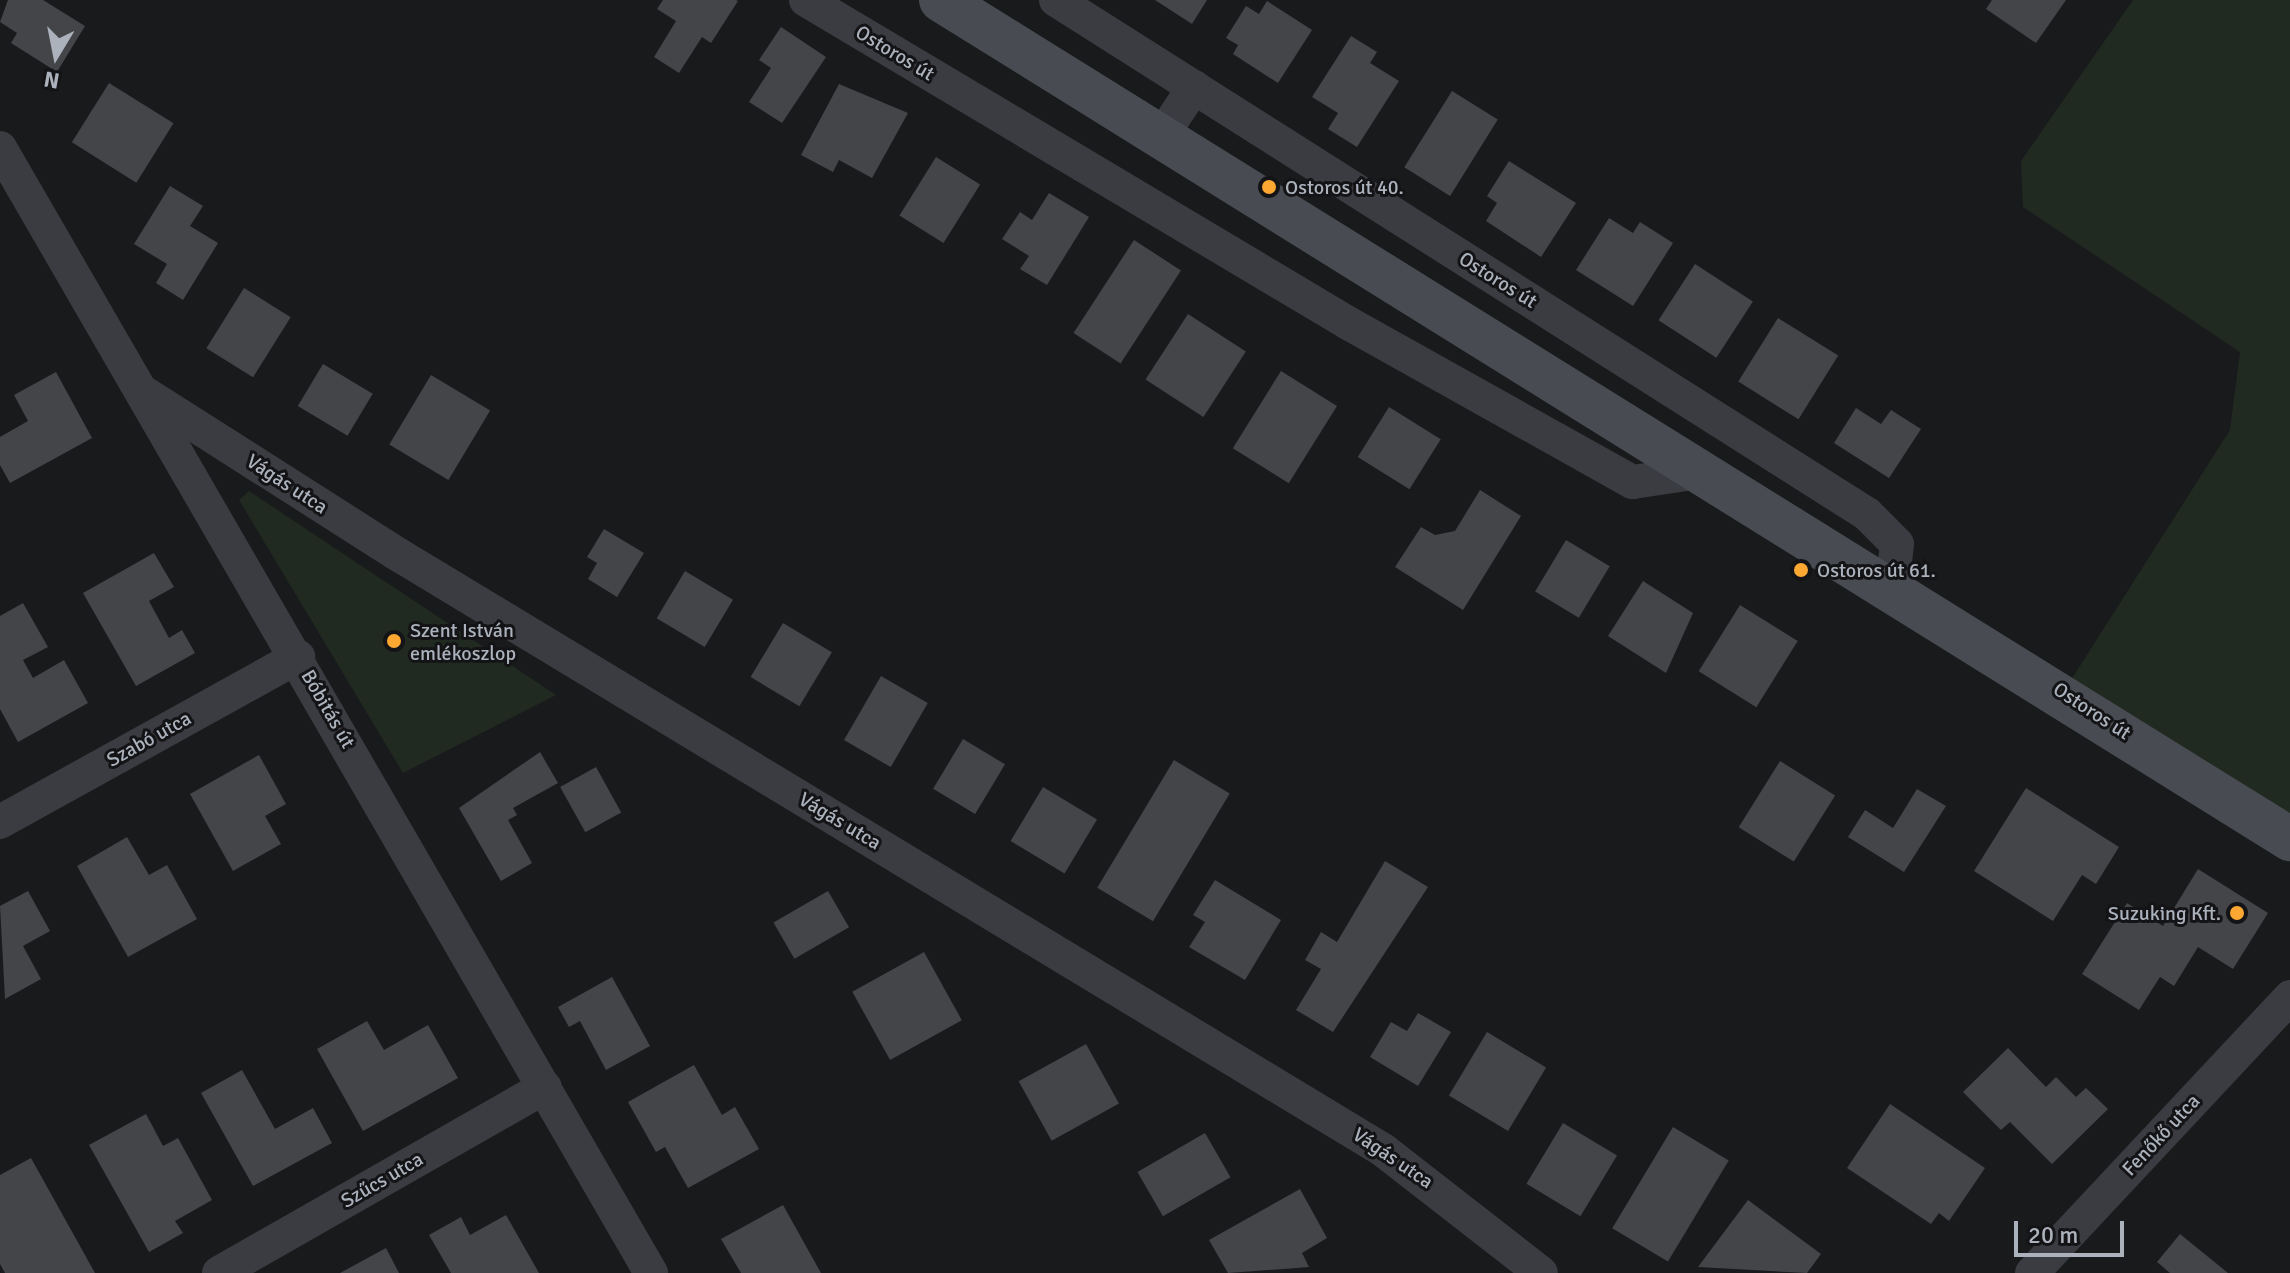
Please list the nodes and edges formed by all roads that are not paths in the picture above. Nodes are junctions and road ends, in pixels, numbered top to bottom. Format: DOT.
graph roads {
  1 [pos="806,0"];
  2 [pos="1056,0"];
  3 [pos="955,3"];
  4 [pos="1194,87"];
  5 [pos="1161,137"];
  6 [pos="1,150"];
  7 [pos="143,392"];
  8 [pos="1699,472"];
  9 [pos="1892,587"];
  10 [pos="298,657"];
  11 [pos="0,822"];
  12 [pos="2290,839"];
  13 [pos="2290,997"];
  14 [pos="545,1087"];
  15 [pos="1529,1269"];
  16 [pos="219,1273"];
  17 [pos="651,1273"];
  18 [pos="2032,1273"];
  1 -- 8 [label="street, Ostoros út"];
  2 -- 4 [label="street, Ostoros út"];
  3 -- 5 [label="main road, Ostoros út"];
  4 -- 5 [label="street"];
  4 -- 9 [label="street, Ostoros út"];
  5 -- 8 [label="main road, Ostoros út"];
  6 -- 7 [label="street, Bóbitás út"];
  7 -- 10 [label="street, Bóbitás út"];
  7 -- 15 [label="street, Vágás utca"];
  8 -- 9 [label="main road, Ostoros út"];
  9 -- 12 [label="main road, Ostoros út"];
  10 -- 11 [label="street, Szabó utca"];
  10 -- 14 [label="street, Bóbitás út"];
  13 -- 18 [label="street, Fenőkő utca"];
  14 -- 16 [label="street, Szűcs utca"];
  14 -- 17 [label="street, Bóbitás út"];
}
